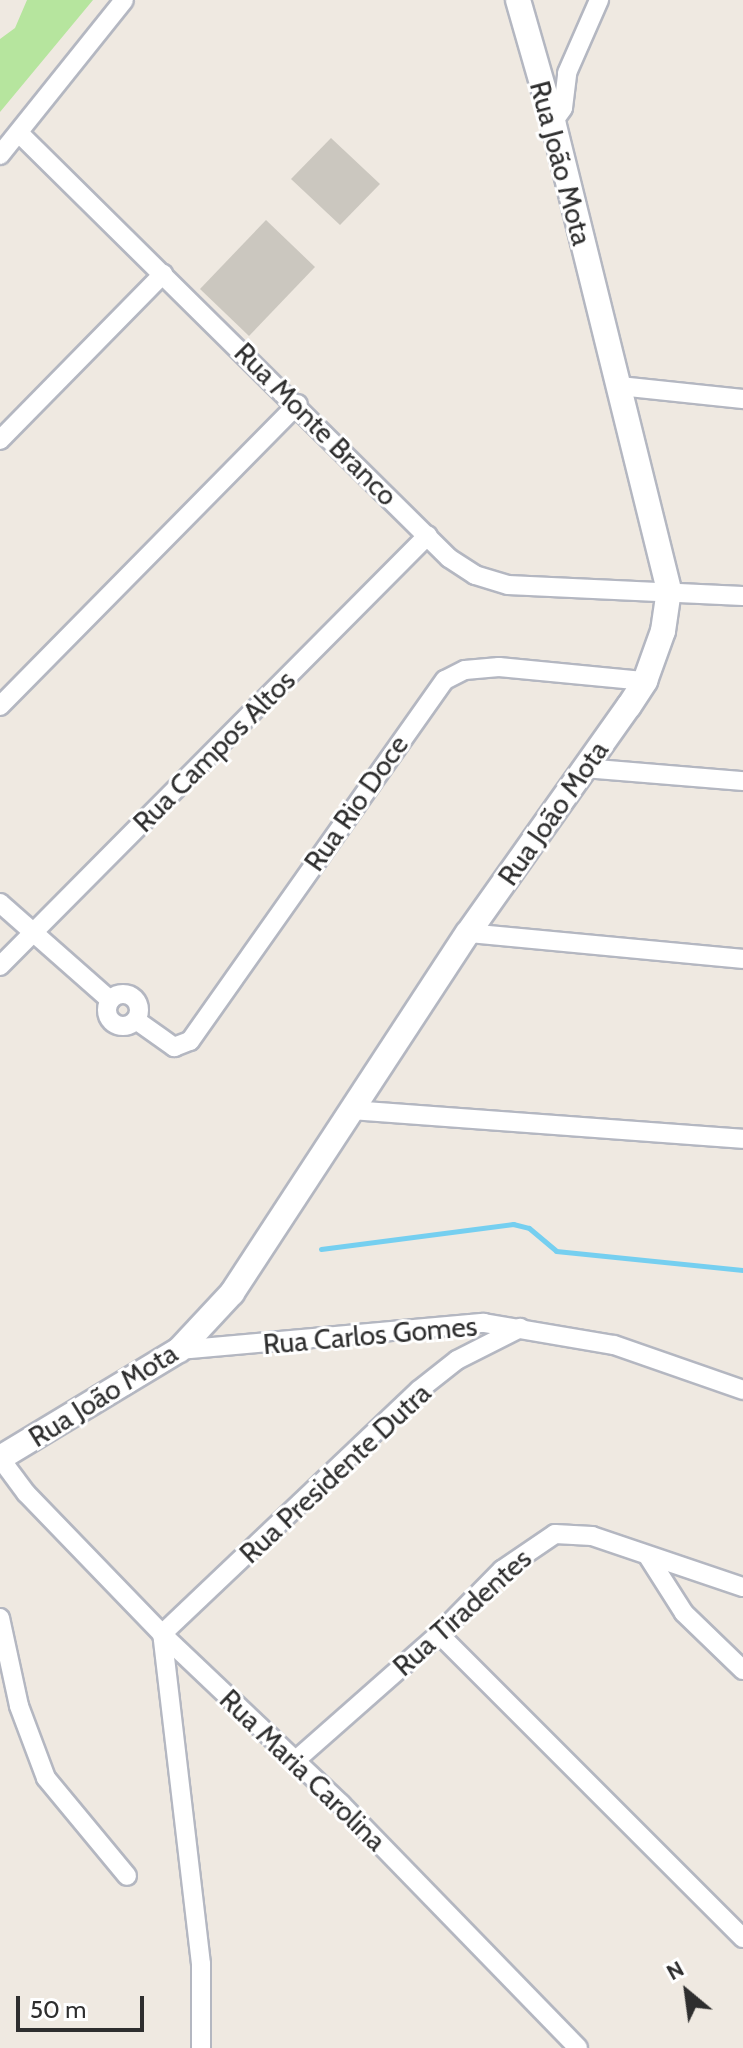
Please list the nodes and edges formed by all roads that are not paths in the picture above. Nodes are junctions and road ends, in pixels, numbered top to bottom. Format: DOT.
graph roads {
  1 [pos="124,0"];
  2 [pos="518,0"];
  3 [pos="599,0"];
  4 [pos="553,122"];
  5 [pos="20,134"];
  6 [pos="0,155"];
  7 [pos="163,274"];
  8 [pos="619,386"];
  9 [pos="743,399"];
  10 [pos="298,404"];
  11 [pos="0,440"];
  12 [pos="428,535"];
  13 [pos="669,590"];
  14 [pos="743,596"];
  15 [pos="645,681"];
  16 [pos="0,706"];
  17 [pos="584,768"];
  18 [pos="743,781"];
  19 [pos="0,903"];
  20 [pos="468,933"];
  21 [pos="33,934"];
  22 [pos="743,959"];
  23 [pos="0,966"];
  24 [pos="350,1110"];
  25 [pos="743,1139"];
  26 [pos="520,1328"];
  27 [pos="179,1350"];
  28 [pos="743,1390"];
  29 [pos="0,1458"];
  30 [pos="0,1477"];
  31 [pos="26,1493"];
  32 [pos="649,1558"];
  33 [pos="743,1587"];
  34 [pos="0,1618"];
  35 [pos="162,1634"];
  36 [pos="439,1634"];
  37 [pos="743,1670"];
  38 [pos="296,1760"];
  39 [pos="127,1876"];
  40 [pos="743,1938"];
  41 [pos="201,2048"];
  42 [pos="578,2048"];
  1 -- 5 [label="street"];
  2 -- 4 [label="main road, Rua João Mota"];
  3 -- 4 [label="street"];
  4 -- 8 [label="main road, Rua João Mota"];
  5 -- 6 [label="street"];
  5 -- 7 [label="street, Rua Monte Branco"];
  7 -- 10 [label="street, Rua Monte Branco"];
  7 -- 11 [label="street"];
  8 -- 9 [label="street"];
  8 -- 13 [label="main road, Rua João Mota"];
  10 -- 12 [label="street, Rua Monte Branco"];
  10 -- 16 [label="street"];
  12 -- 13 [label="street, Rua Monte Branco"];
  12 -- 21 [label="street, Rua Campos Altos"];
  13 -- 14 [label="street, Rua Monte Branco"];
  13 -- 15 [label="main road, Rua João Mota"];
  15 -- 17 [label="main road, Rua João Mota"];
  15 -- 21 [label="street, Rua Rio Doce"];
  17 -- 18 [label="street"];
  17 -- 20 [label="main road, Rua João Mota"];
  19 -- 21 [label="street"];
  20 -- 22 [label="street"];
  20 -- 24 [label="main road, Rua João Mota"];
  21 -- 23 [label="street, Rua Campos Altos"];
  24 -- 25 [label="street"];
  24 -- 27 [label="main road, Rua João Mota"];
  26 -- 27 [label="street, Rua Carlos Gomes"];
  26 -- 28 [label="street, Rua Carlos Gomes"];
  26 -- 35 [label="street, Rua Presidente Dutra"];
  27 -- 29 [label="main road, Rua João Mota"];
  29 -- 31 [label="street, Rua Maria Carolina"];
  30 -- 31 [label="street, Rua Maria Carolina"];
  31 -- 35 [label="street, Rua Maria Carolina"];
  32 -- 33 [label="street, Rua Tiradentes"];
  32 -- 36 [label="street, Rua Tiradentes"];
  32 -- 37 [label="street"];
  34 -- 39 [label="street"];
  35 -- 38 [label="street, Rua Maria Carolina"];
  35 -- 41 [label="street"];
  36 -- 38 [label="street, Rua Tiradentes"];
  36 -- 40 [label="street"];
  38 -- 42 [label="street, Rua Maria Carolina"];
}
